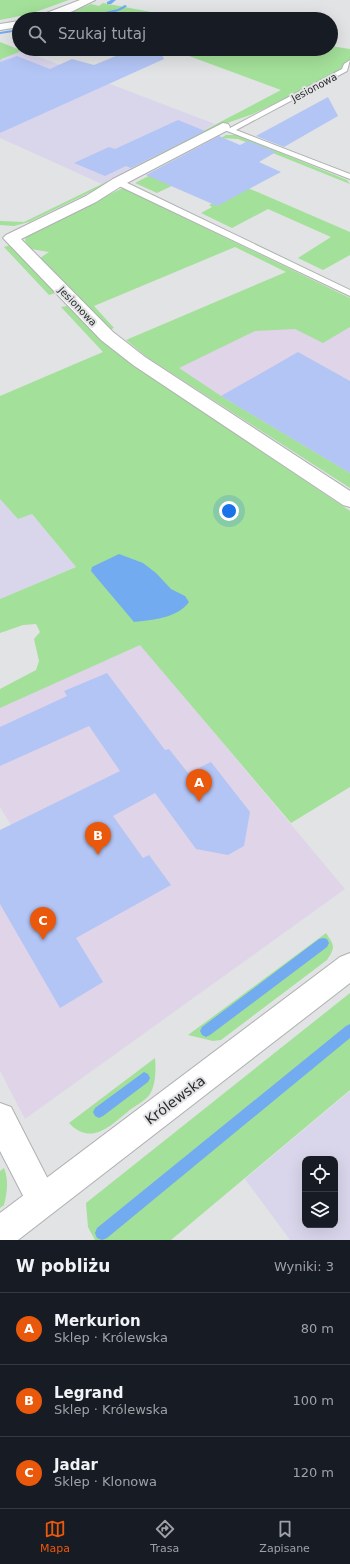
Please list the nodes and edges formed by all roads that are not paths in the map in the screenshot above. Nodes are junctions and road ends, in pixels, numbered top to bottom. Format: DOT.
graph roads {
  1 [pos="86,1"];
  2 [pos="58,12"];
  3 [pos="12,25"];
  4 [pos="0,27"];
  5 [pos="350,62"];
  6 [pos="227,129"];
  7 [pos="350,177"];
  8 [pos="118,182"];
  9 [pos="6,234"];
  10 [pos="350,292"];
  11 [pos="350,500"];
  12 [pos="350,966"];
  13 [pos="0,1118"];
  14 [pos="42,1200"];
  15 [pos="0,1233"];
  1 -- 2 [label="street"];
  3 -- 4 [label="street"];
  5 -- 6 [label="lane, Jesionowa"];
  6 -- 7 [label="lane"];
  6 -- 8 [label="street, Jesionowa"];
  8 -- 9 [label="street, Jesionowa"];
  8 -- 10 [label="lane"];
  9 -- 11 [label="street, Jesionowa"];
  12 -- 14 [label="street, Królewska"];
  13 -- 14 [label="street"];
  14 -- 15 [label="street, Królewska"];
}
